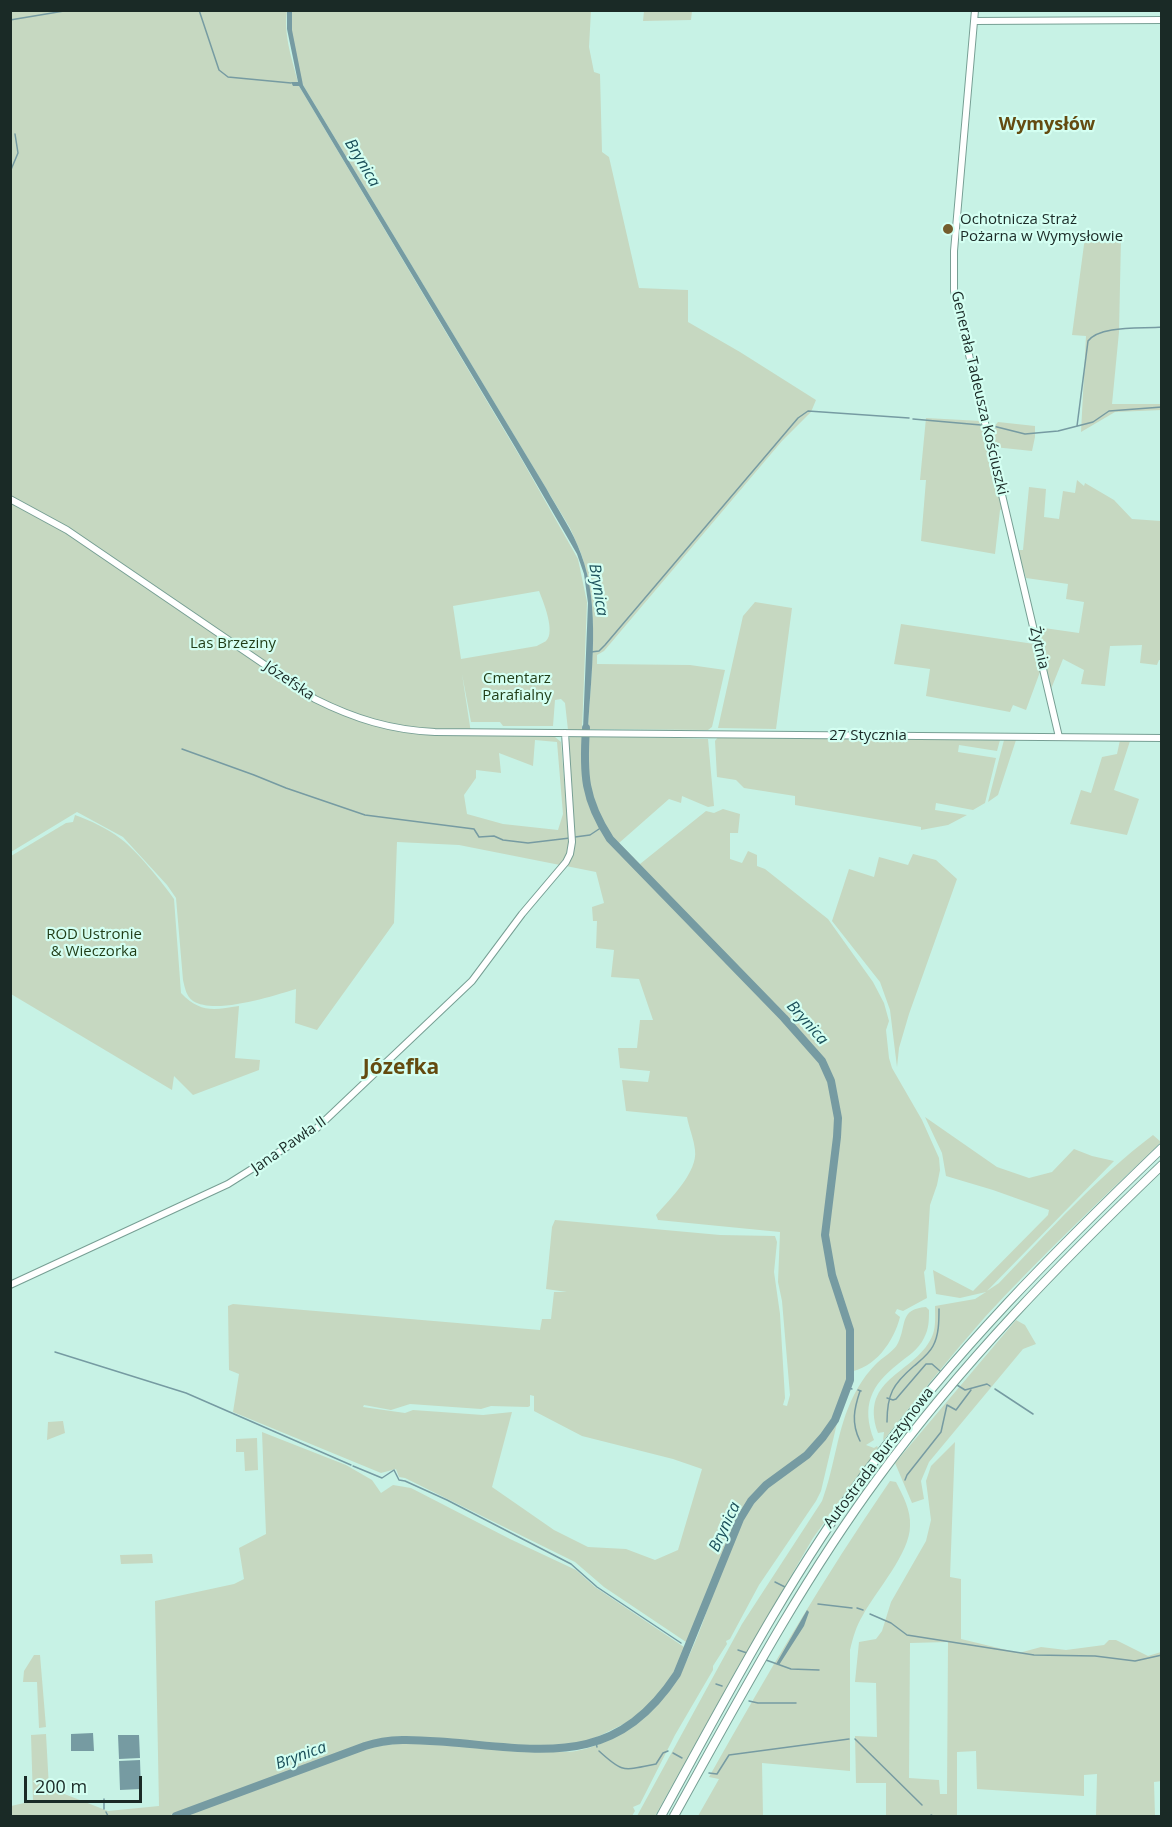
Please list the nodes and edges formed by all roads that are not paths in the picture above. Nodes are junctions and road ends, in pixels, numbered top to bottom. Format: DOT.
graph roads {
  1 [pos="975,10"];
  2 [pos="1161,20"];
  3 [pos="974,21"];
  4 [pos="10,499"];
  5 [pos="1018,559"];
  6 [pos="565,733"];
  7 [pos="576,733"];
  8 [pos="1059,737"];
  9 [pos="1161,738"];
  10 [pos="1161,1148"];
  11 [pos="1161,1165"];
  12 [pos="10,1285"];
  13 [pos="661,1816"];
  14 [pos="674,1816"];
  1 -- 3 [label="street, Generała Tadeusza Kościuszki"];
  2 -- 3 [label="street"];
  3 -- 5 [label="street, Generała Tadeusza Kościuszki"];
  4 -- 6 [label="street, Józefska"];
  5 -- 8 [label="street, Żytnia"];
  6 -- 7 [label="street, Józefska"];
  6 -- 12 [label="street, Jana Pawła II"];
  7 -- 8 [label="street, 27 Stycznia"];
  8 -- 9 [label="street, 27 Stycznia"];
  10 -- 13 [label="highway, Autostrada Bursztynowa"];
  11 -- 14 [label="highway, Autostrada Bursztynowa"];
}
